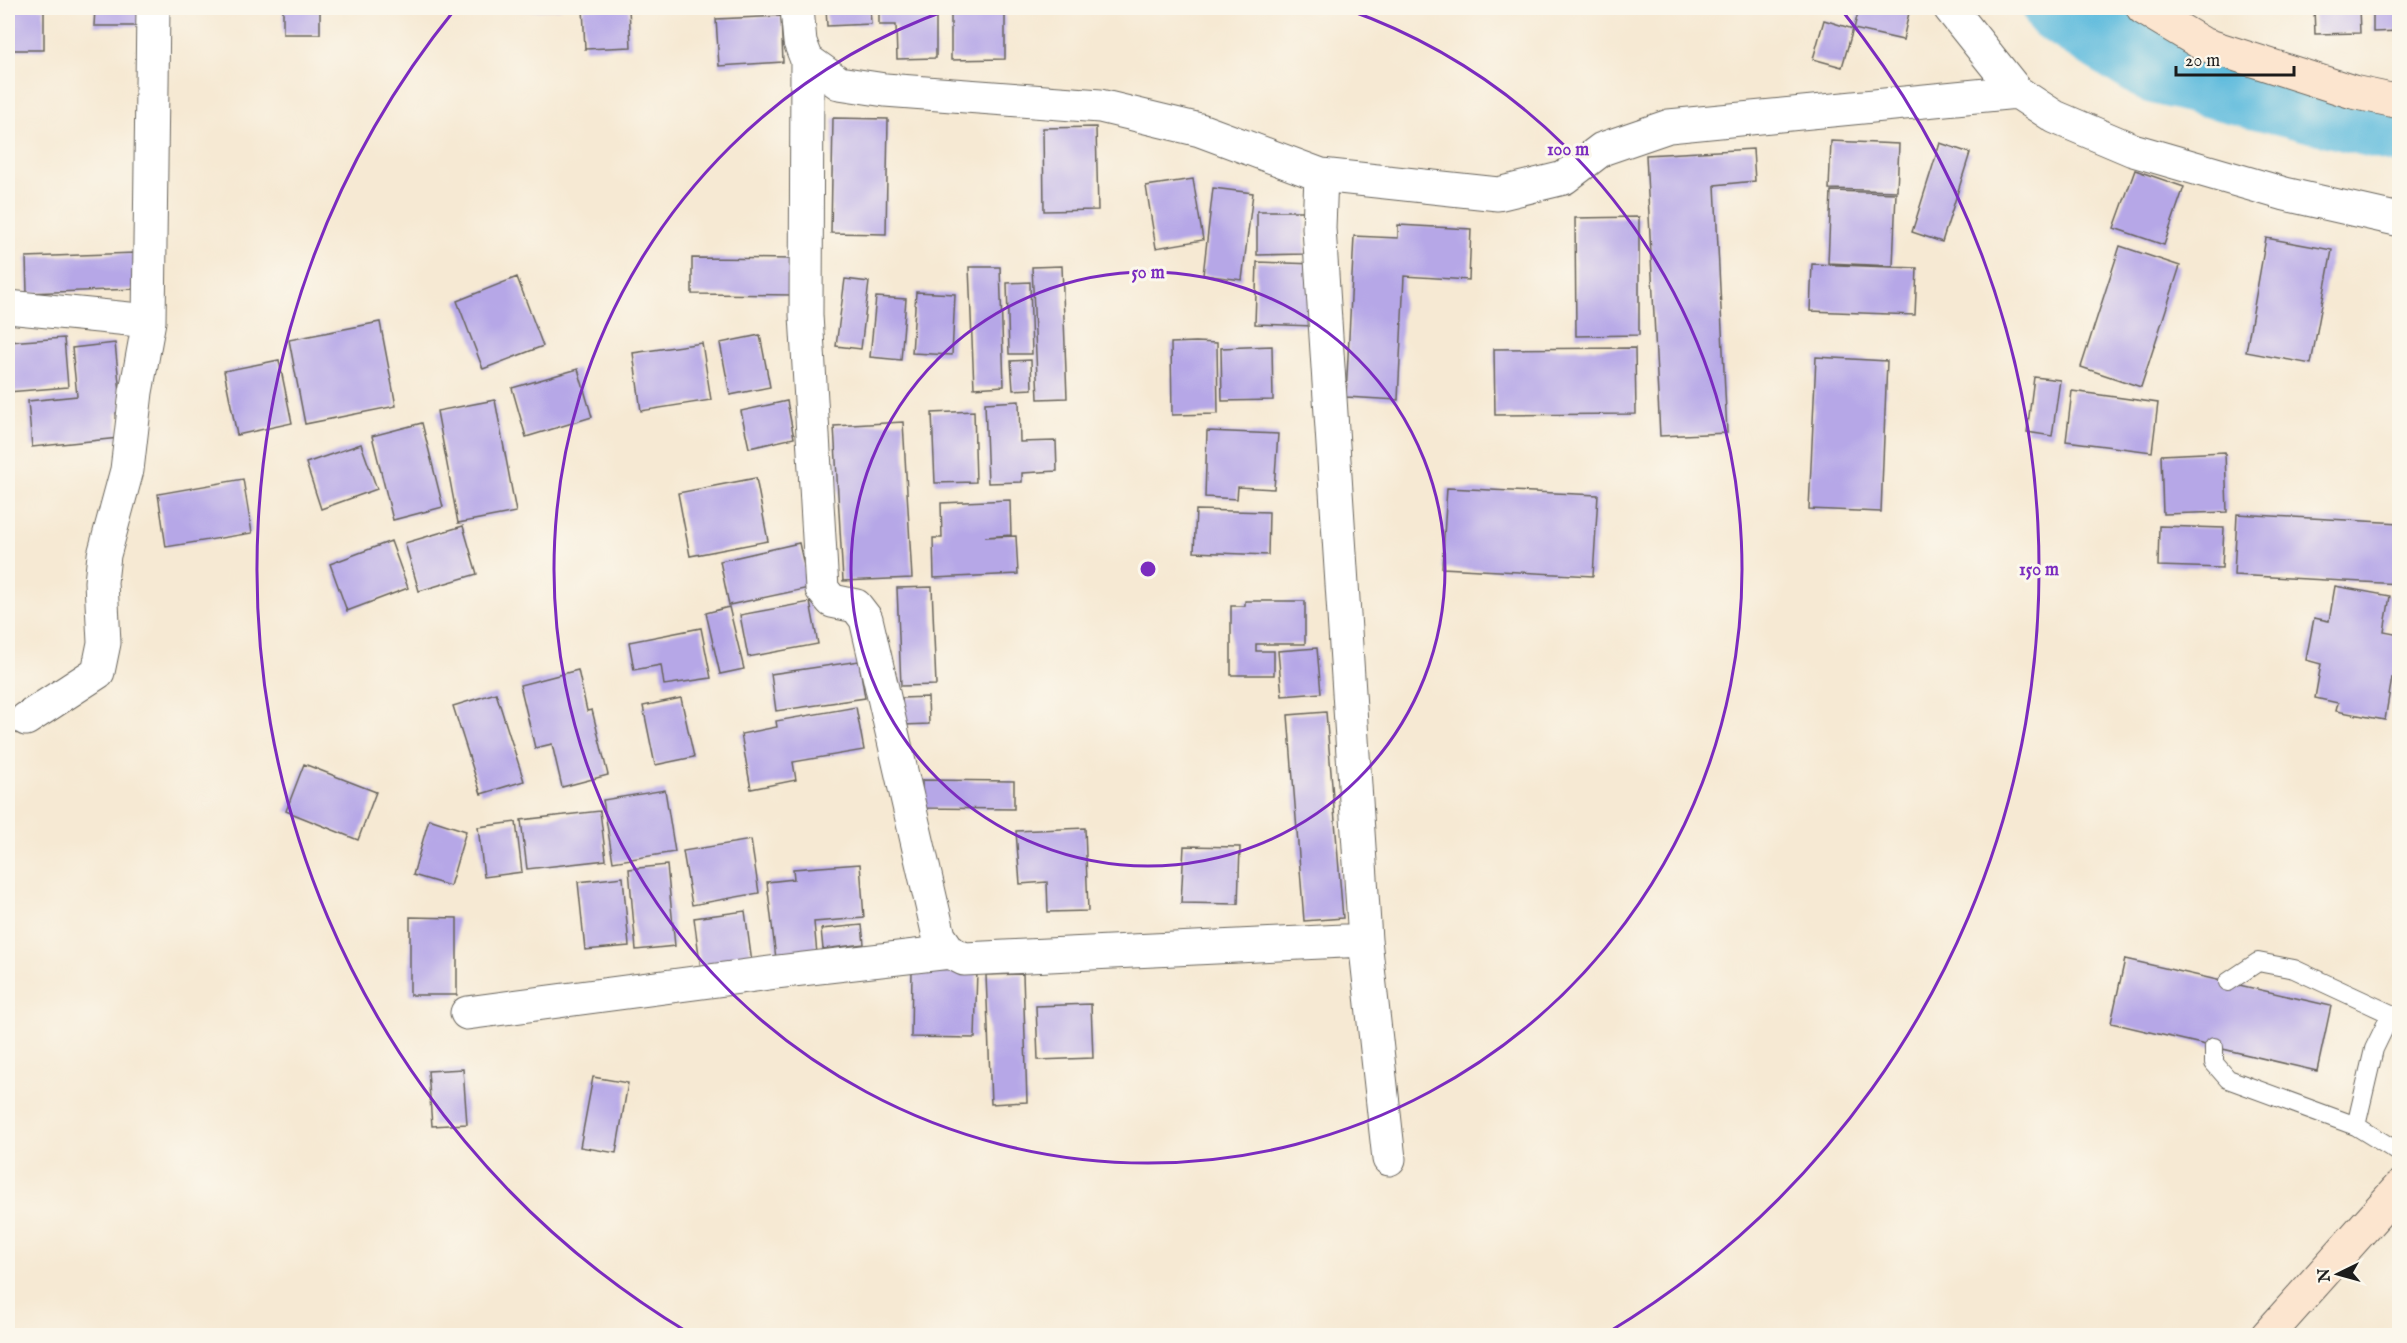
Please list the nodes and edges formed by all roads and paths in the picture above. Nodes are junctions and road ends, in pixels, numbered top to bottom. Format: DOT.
graph roads {
  1 [pos="153,8"];
  2 [pos="796,8"];
  3 [pos="1950,8"];
  4 [pos="2143,8"];
  5 [pos="807,60"];
  6 [pos="2017,92"];
  7 [pos="2400,102"];
  8 [pos="1321,175"];
  9 [pos="2400,220"];
  10 [pos="8,307"];
  11 [pos="149,321"];
  12 [pos="26,719"];
  13 [pos="1365,940"];
  14 [pos="950,952"];
  15 [pos="2228,982"];
  16 [pos="467,1013"];
  17 [pos="2396,1015"];
  18 [pos="2214,1047"];
  19 [pos="2356,1126"];
  20 [pos="2400,1154"];
  21 [pos="1389,1159"];
  22 [pos="2400,1187"];
  23 [pos="2267,1335"];
  1 -- 11 [label="street"];
  2 -- 5 [label="street"];
  3 -- 6 [label="street"];
  4 -- 7 [label="street"];
  5 -- 8 [label="street"];
  5 -- 14 [label="street"];
  6 -- 8 [label="street"];
  6 -- 9 [label="street"];
  8 -- 13 [label="street"];
  10 -- 11 [label="street"];
  11 -- 12 [label="street"];
  13 -- 14 [label="street"];
  13 -- 21 [label="street"];
  14 -- 16 [label="street"];
  15 -- 17 [label="lane"];
  17 -- 19 [label="lane"];
  18 -- 19 [label="lane"];
  19 -- 20 [label="lane"];
  22 -- 23 [label="street"];
}
